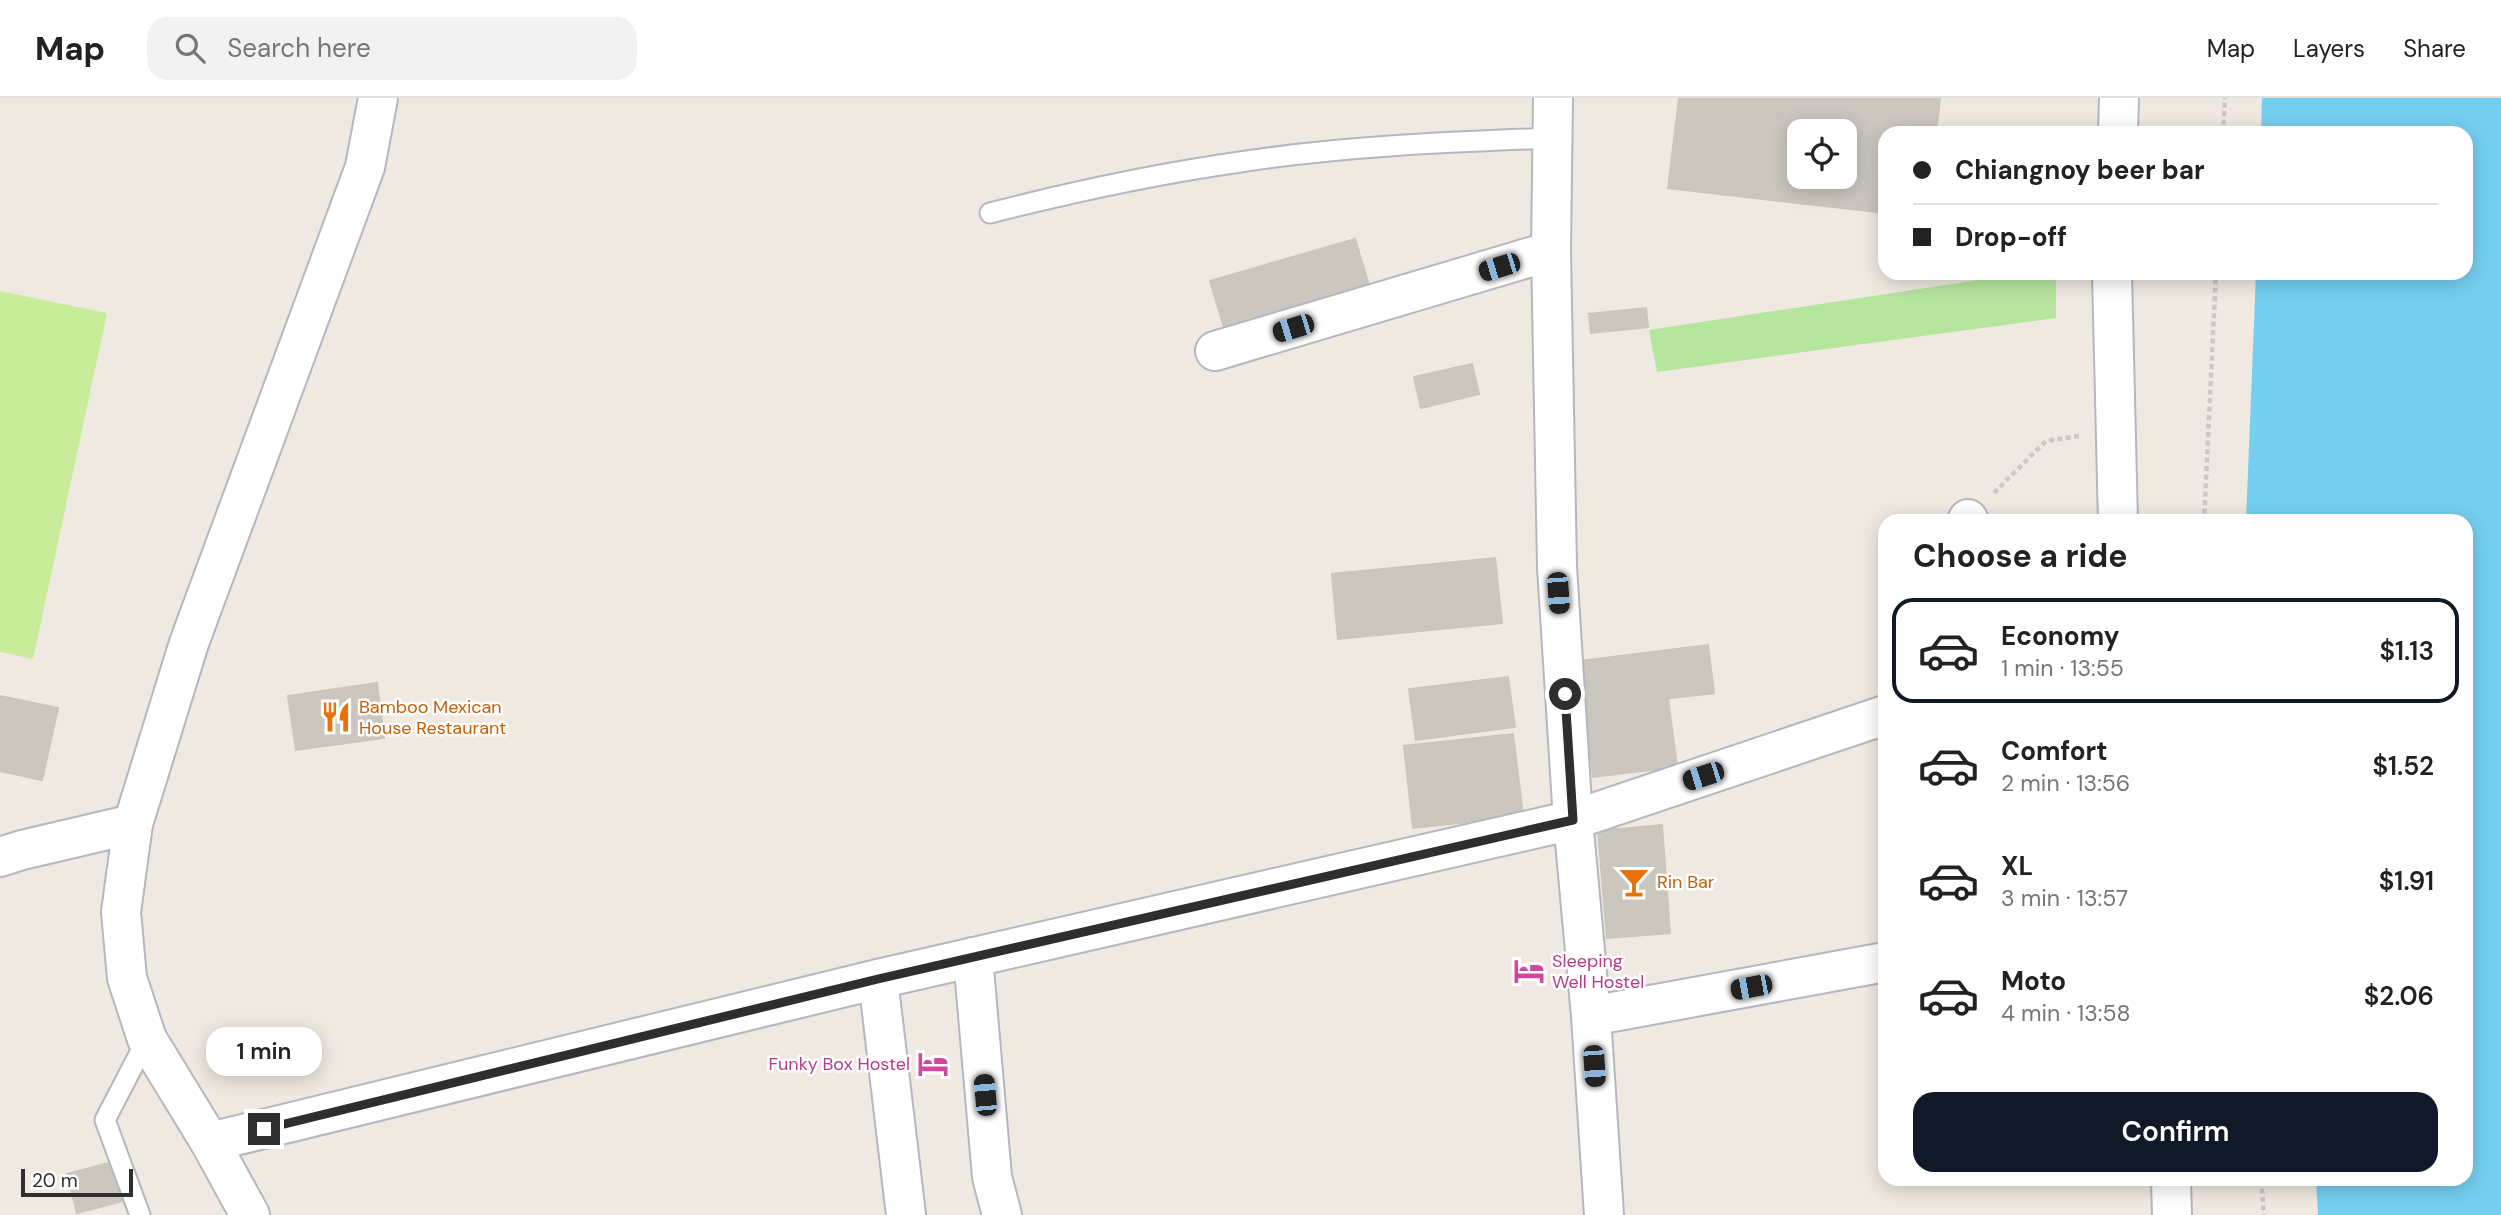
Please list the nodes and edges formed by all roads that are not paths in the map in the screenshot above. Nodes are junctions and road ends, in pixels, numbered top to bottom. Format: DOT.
graph roads {
  1 [pos="377,98"];
  2 [pos="1553,98"];
  3 [pos="2119,98"];
  4 [pos="2118,126"];
  5 [pos="1554,138"];
  6 [pos="990,213"];
  7 [pos="1551,251"];
  8 [pos="2112,280"];
  9 [pos="1215,351"];
  10 [pos="2118,514"];
  11 [pos="1878,717"];
  12 [pos="1573,820"];
  13 [pos="133,824"];
  14 [pos="0,857"];
  15 [pos="973,957"];
  16 [pos="1878,963"];
  17 [pos="878,979"];
  18 [pos="1591,1016"];
  19 [pos="147,1040"];
  20 [pos="210,1142"];
  21 [pos="2171,1186"];
  22 [pos="140,1215"];
  23 [pos="250,1215"];
  24 [pos="906,1215"];
  25 [pos="1002,1215"];
  26 [pos="1604,1215"];
  27 [pos="2172,1215"];
  1 -- 13 [label="street"];
  2 -- 5 [label="street"];
  3 -- 4 [label="street"];
  5 -- 6 [label="lane"];
  5 -- 7 [label="street"];
  7 -- 9 [label="street"];
  7 -- 12 [label="street"];
  8 -- 10 [label="street"];
  11 -- 12 [label="street"];
  12 -- 15 [label="street"];
  12 -- 18 [label="street"];
  13 -- 14 [label="street"];
  13 -- 19 [label="street"];
  15 -- 17 [label="street"];
  15 -- 25 [label="street"];
  16 -- 18 [label="street"];
  17 -- 20 [label="street"];
  17 -- 24 [label="street"];
  18 -- 26 [label="street"];
  19 -- 20 [label="street"];
  19 -- 22 [label="lane"];
  20 -- 23 [label="street"];
  21 -- 27 [label="street"];
}
